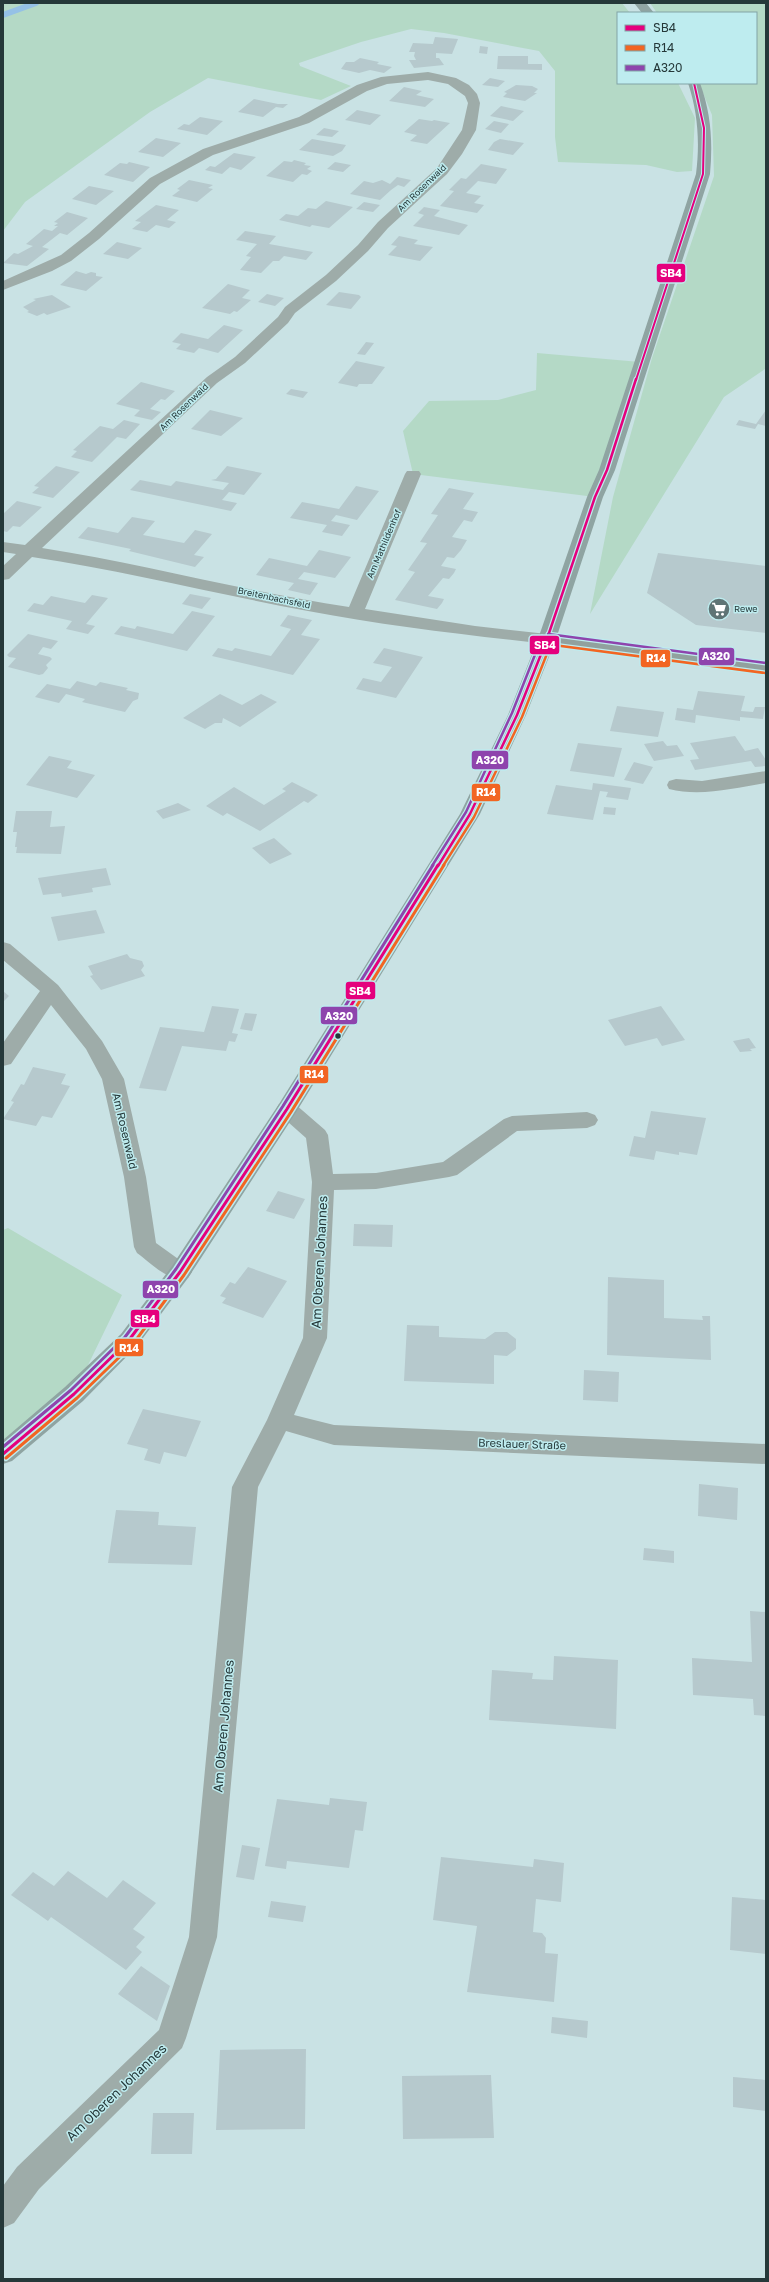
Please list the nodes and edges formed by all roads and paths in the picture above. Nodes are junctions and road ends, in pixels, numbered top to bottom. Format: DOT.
graph roads {
  1 [pos="640,3"];
  2 [pos="647,12"];
  3 [pos="694,84"];
  4 [pos="3,286"];
  5 [pos="413,474"];
  6 [pos="3,547"];
  7 [pos="27,551"];
  8 [pos="3,575"];
  9 [pos="355,613"];
  10 [pos="547,639"];
  11 [pos="766,668"];
  12 [pos="766,777"];
  13 [pos="676,785"];
  14 [pos="3,949"];
  15 [pos="51,990"];
  16 [pos="3,1059"];
  17 [pos="287,1109"];
  18 [pos="587,1120"];
  19 [pos="323,1182"];
  20 [pos="180,1272"];
  21 [pos="279,1420"];
  22 [pos="3,1454"];
  23 [pos="766,1454"];
  24 [pos="3,2212"];
  1 -- 2 [label="main road"];
  3 -- 10 [label="main road"];
  4 -- 7 [label="street, Am Rosenwald"];
  5 -- 9 [label="street, Am Mathildenhof"];
  6 -- 7 [label="street, Breitenbachsfeld"];
  7 -- 8 [label="street, Am Rosenwald"];
  7 -- 9 [label="street, Breitenbachsfeld"];
  9 -- 10 [label="street, Breitenbachsfeld"];
  10 -- 11 [label="main road"];
  10 -- 17 [label="main road"];
  12 -- 13 [label="street"];
  14 -- 15 [label="street, Am Rosenwald"];
  15 -- 16 [label="street"];
  15 -- 20 [label="street, Am Rosenwald"];
  17 -- 19 [label="street, Am Oberen Johannes"];
  17 -- 20 [label="main road"];
  18 -- 19 [label="street, Am Oberen Johannes"];
  19 -- 21 [label="street, Am Oberen Johannes"];
  20 -- 22 [label="main road"];
  21 -- 23 [label="street, Breslauer Straße"];
  21 -- 24 [label="street, Am Oberen Johannes"];
}
